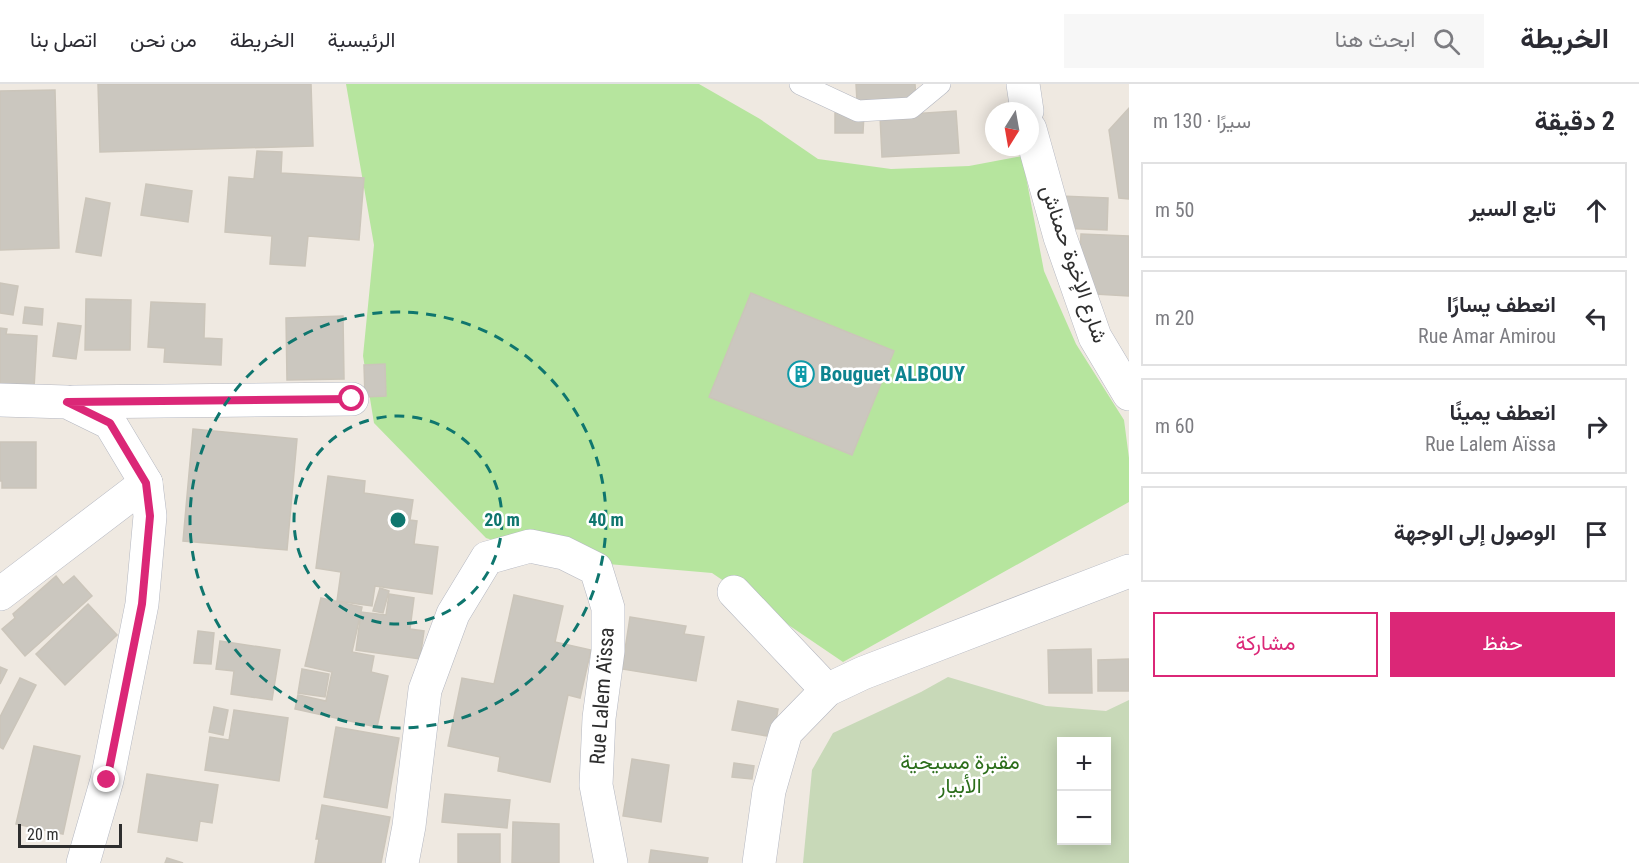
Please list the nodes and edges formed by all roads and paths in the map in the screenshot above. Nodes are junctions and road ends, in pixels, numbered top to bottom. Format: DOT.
graph roads {
  1 [pos="800,84"];
  2 [pos="940,84"];
  3 [pos="1023,84"];
  4 [pos="1026,102"];
  5 [pos="1038,156"];
  6 [pos="1129,394"];
  7 [pos="352,399"];
  8 [pos="0,400"];
  9 [pos="67,402"];
  10 [pos="146,483"];
  11 [pos="1129,571"];
  12 [pos="734,592"];
  13 [pos="0,594"];
  14 [pos="827,690"];
  15 [pos="83,863"];
  16 [pos="402,863"];
  17 [pos="611,863"];
  18 [pos="759,863"];
  1 -- 2 [label="lane"];
  3 -- 4 [label="street"];
  5 -- 6 [label="street, شارع الإخوة حمناش"];
  7 -- 9 [label="street"];
  8 -- 9 [label="street"];
  9 -- 10 [label="street"];
  10 -- 13 [label="street"];
  10 -- 15 [label="street"];
  11 -- 14 [label="street"];
  12 -- 14 [label="street"];
  14 -- 18 [label="street"];
  16 -- 17 [label="street, Rue Lalem Aïssa"];
}
